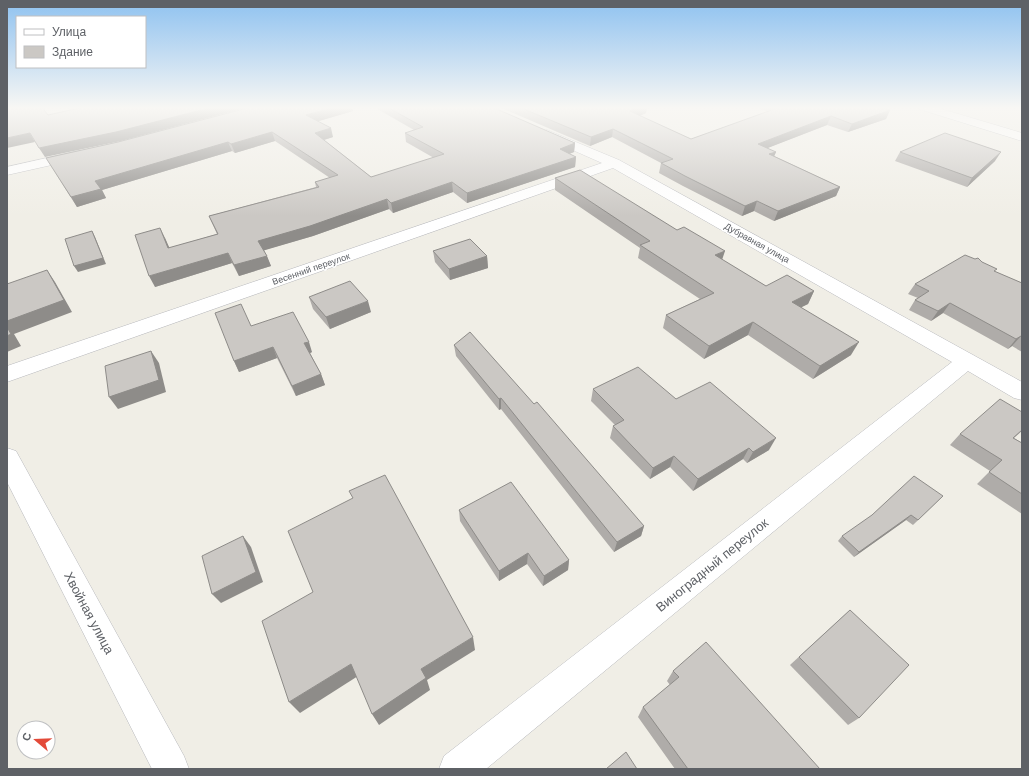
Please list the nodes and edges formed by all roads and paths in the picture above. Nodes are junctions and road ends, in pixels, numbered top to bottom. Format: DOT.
graph roads {
  1 [pos="568,143"];
  2 [pos="92,152"];
  3 [pos="614,163"];
  4 [pos="7,170"];
  5 [pos="967,361"];
  6 [pos="7,374"];
  7 [pos="1022,392"];
  8 [pos="7,458"];
  9 [pos="171,769"];
  10 [pos="456,769"];
  1 -- 3 [label="street, Дубравная улица"];
  2 -- 4 [label="street"];
  3 -- 5 [label="street, Дубравная улица"];
  3 -- 6 [label="street, Весенний переулок"];
  5 -- 7 [label="street, Дубравная улица"];
  5 -- 10 [label="street, Виноградный переулок"];
  8 -- 9 [label="street, Хвойная улица"];
}
